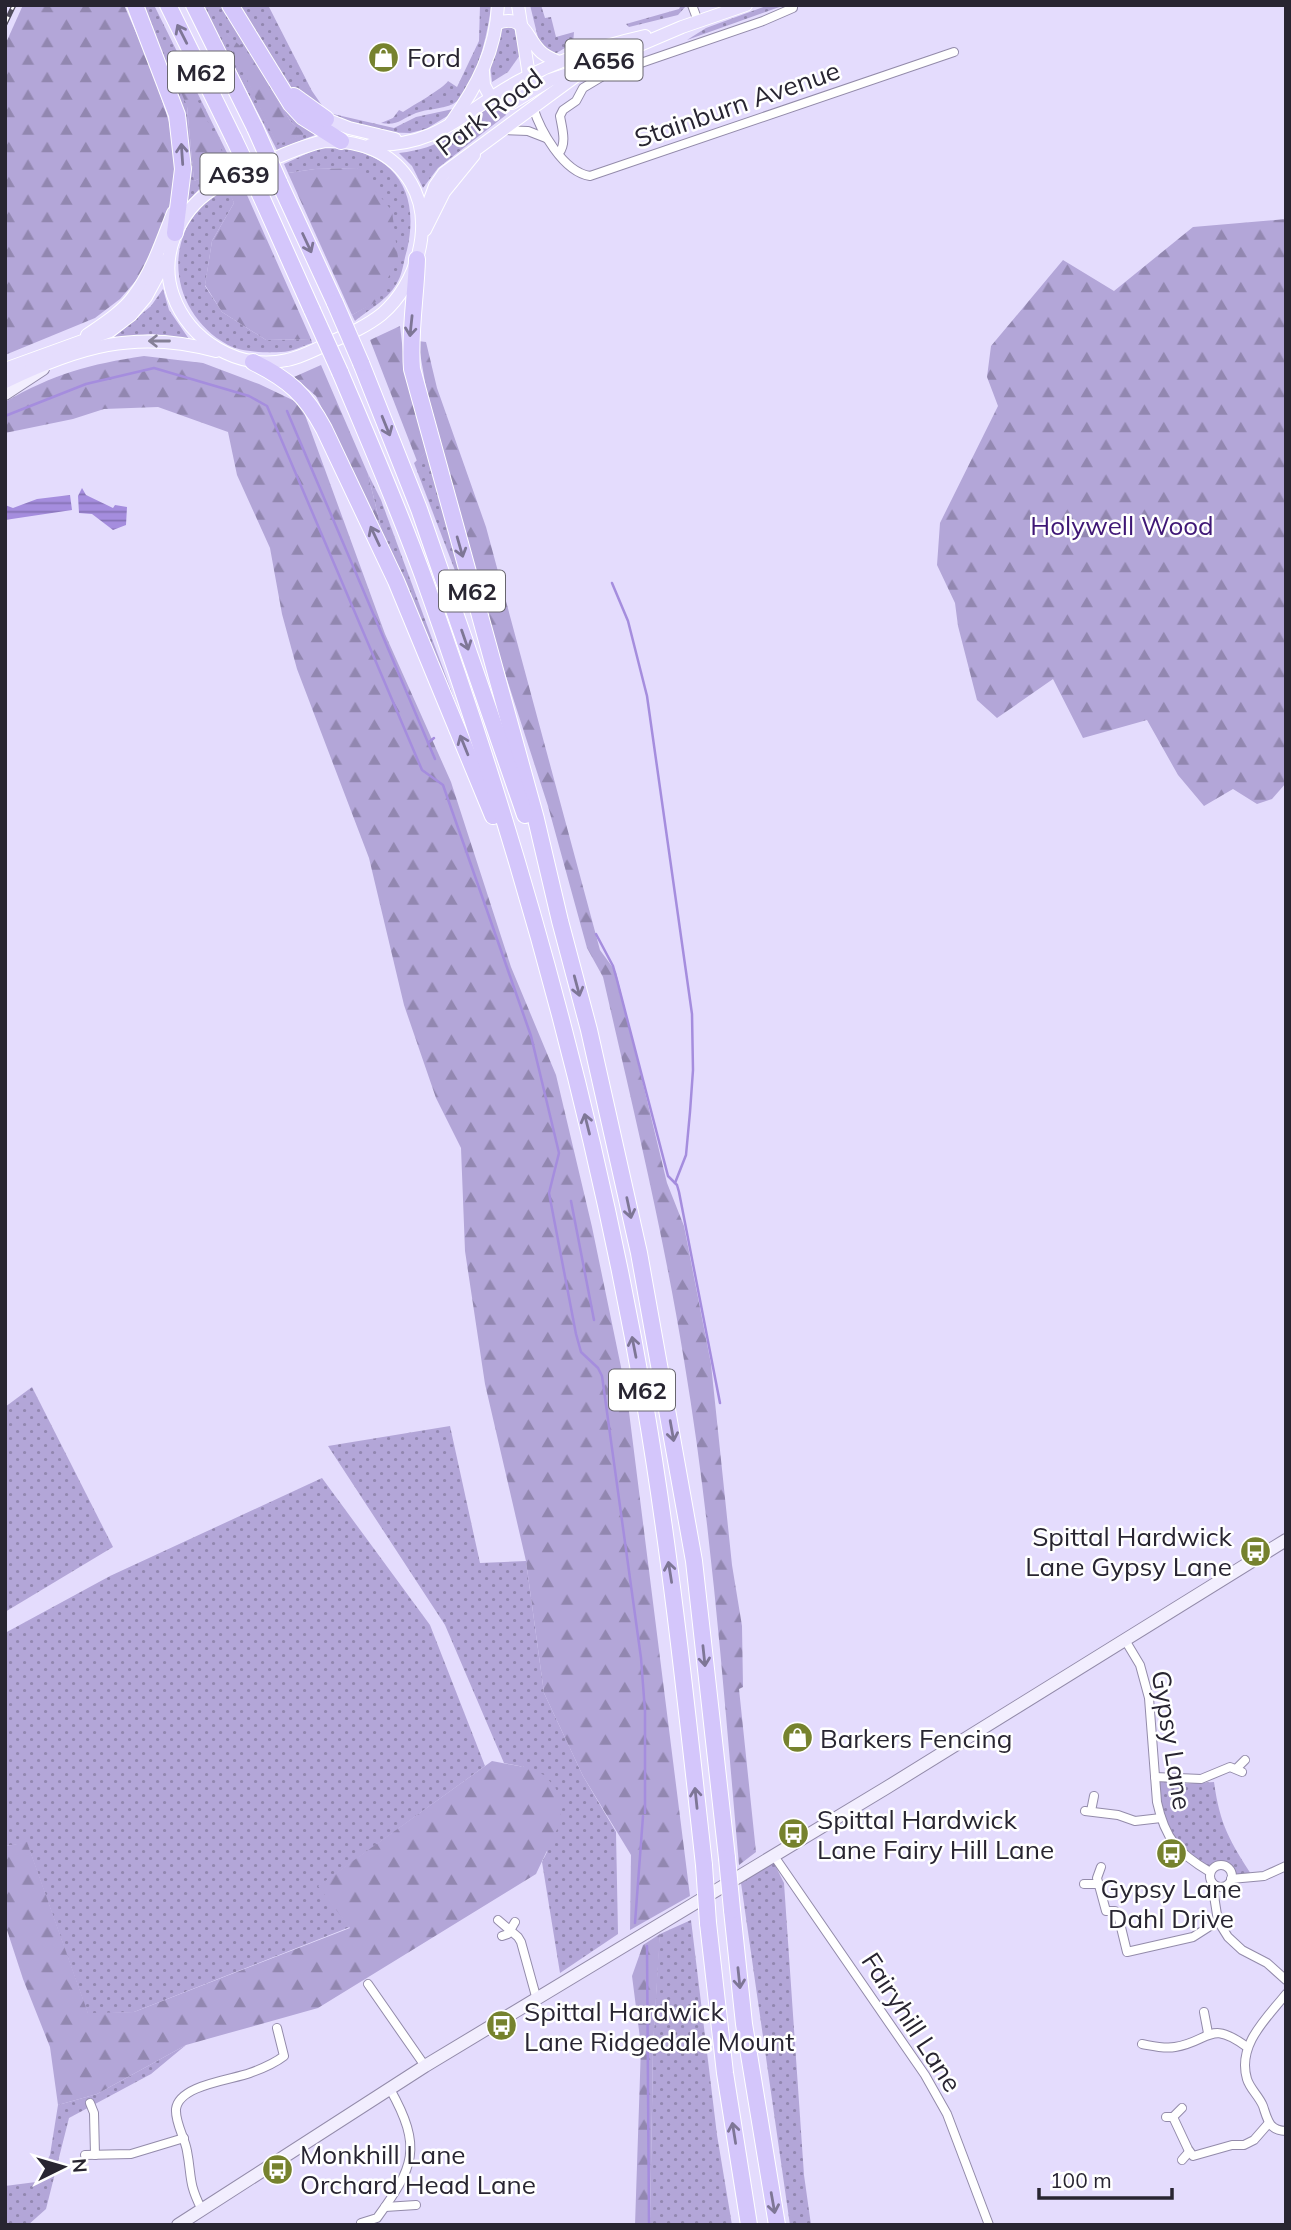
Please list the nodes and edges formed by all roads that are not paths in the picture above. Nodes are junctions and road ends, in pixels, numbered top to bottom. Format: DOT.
graph roads {
  1 [pos="135,5"];
  2 [pos="168,5"];
  3 [pos="194,5"];
  4 [pos="230,5"];
  5 [pos="498,5"];
  6 [pos="518,5"];
  7 [pos="692,5"];
  8 [pos="746,5"];
  9 [pos="793,5"];
  10 [pos="698,21"];
  11 [pos="497,23"];
  12 [pos="523,26"];
  13 [pos="682,27"];
  14 [pos="954,52"];
  15 [pos="559,62"];
  16 [pos="587,67"];
  17 [pos="483,72"];
  18 [pos="530,75"];
  19 [pos="277,80"];
  20 [pos="531,91"];
  21 [pos="491,98"];
  22 [pos="533,107"];
  23 [pos="326,119"];
  24 [pos="449,125"];
  25 [pos="504,130"];
  26 [pos="546,138"];
  27 [pos="341,141"];
  28 [pos="409,142"];
  29 [pos="362,145"];
  30 [pos="481,146"];
  31 [pos="559,153"];
  32 [pos="181,193"];
  33 [pos="423,220"];
  34 [pos="175,233"];
  35 [pos="420,240"];
  36 [pos="169,253"];
  37 [pos="416,258"];
  38 [pos="77,347"];
  39 [pos="226,353"];
  40 [pos="57,359"];
  41 [pos="253,362"];
  42 [pos="5,369"];
  43 [pos="5,382"];
  44 [pos="5,394"];
  45 [pos="560,920"];
  46 [pos="535,922"];
  47 [pos="1286,1539"];
  48 [pos="1125,1640"];
  49 [pos="1245,1760"];
  50 [pos="1155,1777"];
  51 [pos="1094,1796"];
  52 [pos="1161,1818"];
  53 [pos="774,1856"];
  54 [pos="1101,1867"];
  55 [pos="1286,1867"];
  56 [pos="1210,1872"];
  57 [pos="1231,1875"];
  58 [pos="1084,1884"];
  59 [pos="1098,1884"];
  60 [pos="1216,1885"];
  61 [pos="498,1920"];
  62 [pos="515,1922"];
  63 [pos="1218,1922"];
  64 [pos="511,1931"];
  65 [pos="502,1936"];
  66 [pos="1286,1980"];
  67 [pos="368,1984"];
  68 [pos="1286,1994"];
  69 [pos="537,2000"];
  70 [pos="1204,2012"];
  71 [pos="277,2028"];
  72 [pos="1208,2033"];
  73 [pos="1142,2044"];
  74 [pos="1247,2047"];
  75 [pos="425,2066"];
  76 [pos="390,2089"];
  77 [pos="90,2103"];
  78 [pos="1182,2108"];
  79 [pos="1268,2124"];
  80 [pos="1286,2131"];
  81 [pos="184,2138"];
  82 [pos="1189,2152"];
  83 [pos="85,2155"];
  84 [pos="95,2155"];
  85 [pos="1182,2160"];
  86 [pos="416,2204"];
  87 [pos="385,2207"];
  88 [pos="201,2208"];
  89 [pos="361,2223"];
  90 [pos="178,2225"];
  91 [pos="750,2225"];
  92 [pos="778,2225"];
  93 [pos="989,2225"];
  32 -- 1 [label="highway, M62, one-way"];
  46 -- 2 [label="highway, M62, one-way, bridge"];
  3 -- 45 [label="highway, M62, one-way, bridge"];
  4 -- 19 [label="highway"];
  5 -- 11 [label="main road"];
  6 -- 12 [label="main road"];
  7 -- 10 [label="street"];
  8 -- 10 [label="main road, Park Road / A656"];
  9 -- 31 [label="street, Park Road"];
  10 -- 13 [label="main road, Park Road / A656"];
  11 -- 12 [label="main road"];
  11 -- 17 [label="main road"];
  12 -- 15 [label="main road"];
  12 -- 18 [label="main road"];
  13 -- 15 [label="main road, Park Road / A656"];
  13 -- 16 [label="main road, Park Road / A656"];
  14 -- 31 [label="street, Stainburn Avenue"];
  15 -- 18 [label="main road, Park Road / A656"];
  16 -- 20 [label="main road"];
  16 -- 22 [label="main road, Park Road / A656"];
  17 -- 21 [label="main road"];
  17 -- 24 [label="main road"];
  18 -- 20 [label="main road"];
  18 -- 21 [label="main road, Park Road / A656"];
  19 -- 23 [label="highway"];
  19 -- 27 [label="highway"];
  20 -- 21 [label="main road"];
  20 -- 22 [label="main road"];
  21 -- 24 [label="main road, Park Road / A656"];
  22 -- 25 [label="main road, Park Road / A639"];
  22 -- 26 [label="street, Stainburn Avenue"];
  23 -- 28 [label="main road"];
  24 -- 28 [label="main road, Park Road / A639"];
  25 -- 26 [label="street"];
  25 -- 30 [label="main road, Park Road / A639"];
  26 -- 31 [label="street, Stainburn Avenue"];
  27 -- 29 [label="main road, A639"];
  27 -- 34 [label="main road, A639"];
  28 -- 29 [label="main road, Park Road / A639"];
  29 -- 33 [label="main road, A639"];
  30 -- 33 [label="main road, Park Road / A639"];
  30 -- 35 [label="main road"];
  32 -- 34 [label="highway, M62"];
  32 -- 38 [label="main road"];
  33 -- 35 [label="main road, A639"];
  34 -- 36 [label="main road, A639"];
  35 -- 37 [label="main road, A639"];
  36 -- 38 [label="main road, A639"];
  36 -- 39 [label="main road, A639"];
  37 -- 41 [label="main road, A639"];
  37 -- 45 [label="highway, M62, one-way"];
  39 -- 38 [label="main road, A639, one-way"];
  38 -- 40 [label="main road"];
  38 -- 42 [label="main road"];
  39 -- 41 [label="main road, A639"];
  40 -- 43 [label="main road"];
  40 -- 44 [label="street"];
  46 -- 41 [label="highway, one-way"];
  45 -- 92 [label="highway, M62, one-way, bridge"];
  91 -- 46 [label="highway, M62, one-way, bridge"];
  47 -- 48 [label="street"];
  48 -- 50 [label="street, Gypsy Lane"];
  48 -- 53 [label="street"];
  49 -- 50 [label="street"];
  50 -- 52 [label="street, Gypsy Lane"];
  51 -- 52 [label="street"];
  52 -- 56 [label="street, Gypsy Lane"];
  53 -- 69 [label="street"];
  53 -- 93 [label="street, Fairyhill Lane"];
  54 -- 59 [label="street"];
  55 -- 57 [label="street"];
  56 -- 57 [label="street"];
  56 -- 60 [label="street"];
  57 -- 60 [label="street"];
  58 -- 59 [label="street"];
  59 -- 63 [label="street"];
  60 -- 63 [label="street"];
  61 -- 64 [label="street"];
  62 -- 64 [label="street"];
  63 -- 66 [label="street"];
  64 -- 65 [label="street"];
  64 -- 69 [label="street"];
  67 -- 75 [label="street"];
  68 -- 74 [label="street"];
  69 -- 75 [label="street"];
  70 -- 72 [label="street"];
  71 -- 81 [label="street"];
  72 -- 73 [label="street"];
  72 -- 74 [label="street"];
  74 -- 79 [label="street"];
  75 -- 76 [label="street"];
  76 -- 87 [label="street"];
  76 -- 88 [label="street"];
  77 -- 84 [label="street"];
  78 -- 82 [label="street"];
  79 -- 80 [label="street"];
  79 -- 82 [label="street"];
  81 -- 84 [label="street"];
  81 -- 88 [label="street"];
  82 -- 85 [label="street"];
  83 -- 84 [label="street"];
  86 -- 87 [label="street"];
  87 -- 89 [label="street"];
  88 -- 90 [label="street"];
}
